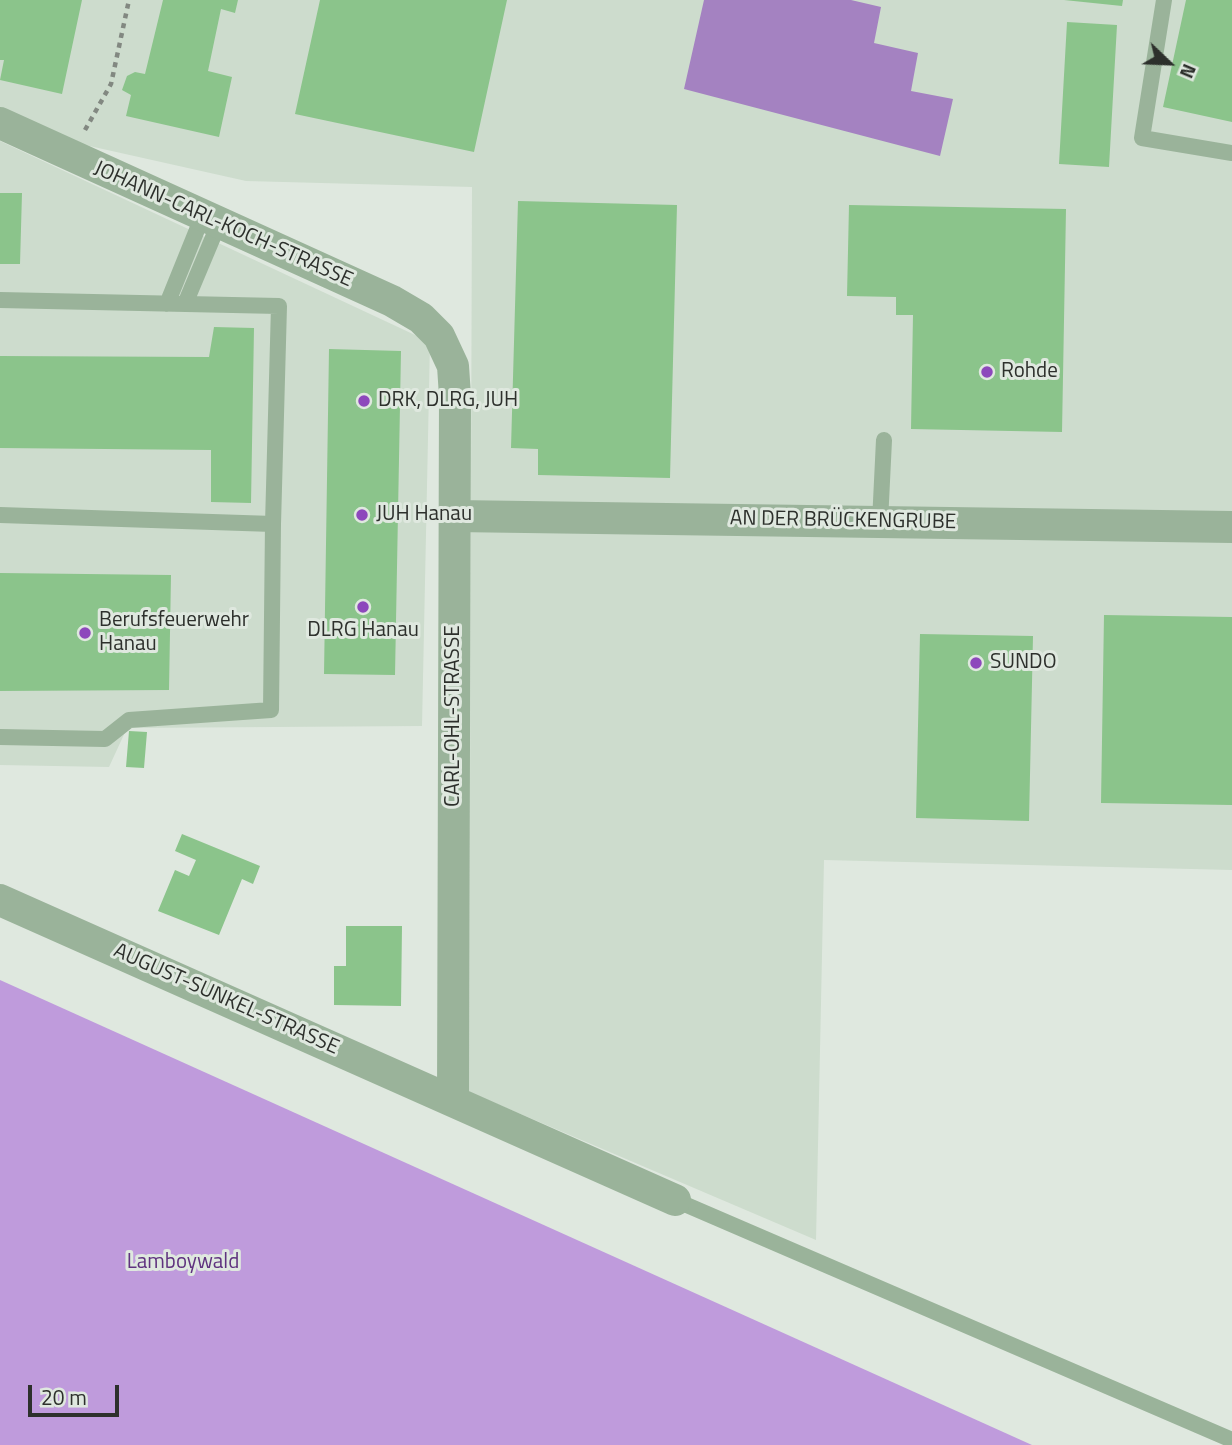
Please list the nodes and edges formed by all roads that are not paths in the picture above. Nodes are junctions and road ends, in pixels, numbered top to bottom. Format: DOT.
graph roads {
  1 [pos="1164,0"];
  2 [pos="0,123"];
  3 [pos="1232,153"];
  4 [pos="211,219"];
  5 [pos="0,300"];
  6 [pos="167,304"];
  7 [pos="186,304"];
  8 [pos="439,336"];
  9 [pos="884,440"];
  10 [pos="0,515"];
  11 [pos="455,516"];
  12 [pos="880,522"];
  13 [pos="273,524"];
  14 [pos="1232,527"];
  15 [pos="0,737"];
  16 [pos="0,901"];
  17 [pos="453,1099"];
  18 [pos="675,1200"];
  19 [pos="1232,1440"];
  1 -- 3 [label="lane"];
  2 -- 4 [label="street, JOHANN-CARL-KOCH-STRASSE"];
  4 -- 6 [label="lane"];
  4 -- 7 [label="lane"];
  4 -- 8 [label="street, JOHANN-CARL-KOCH-STRASSE"];
  5 -- 6 [label="lane"];
  6 -- 7 [label="lane"];
  7 -- 13 [label="lane"];
  8 -- 11 [label="street, CARL-OHL-STRASSE"];
  9 -- 12 [label="lane"];
  10 -- 13 [label="lane"];
  11 -- 12 [label="street, AN DER BRÜCKENGRUBE"];
  11 -- 17 [label="street, CARL-OHL-STRASSE"];
  12 -- 14 [label="street, AN DER BRÜCKENGRUBE"];
  13 -- 15 [label="lane"];
  16 -- 17 [label="street, AUGUST-SUNKEL-STRASSE"];
  17 -- 18 [label="street, AUGUST-SUNKEL-STRASSE"];
  18 -- 19 [label="lane"];
}
